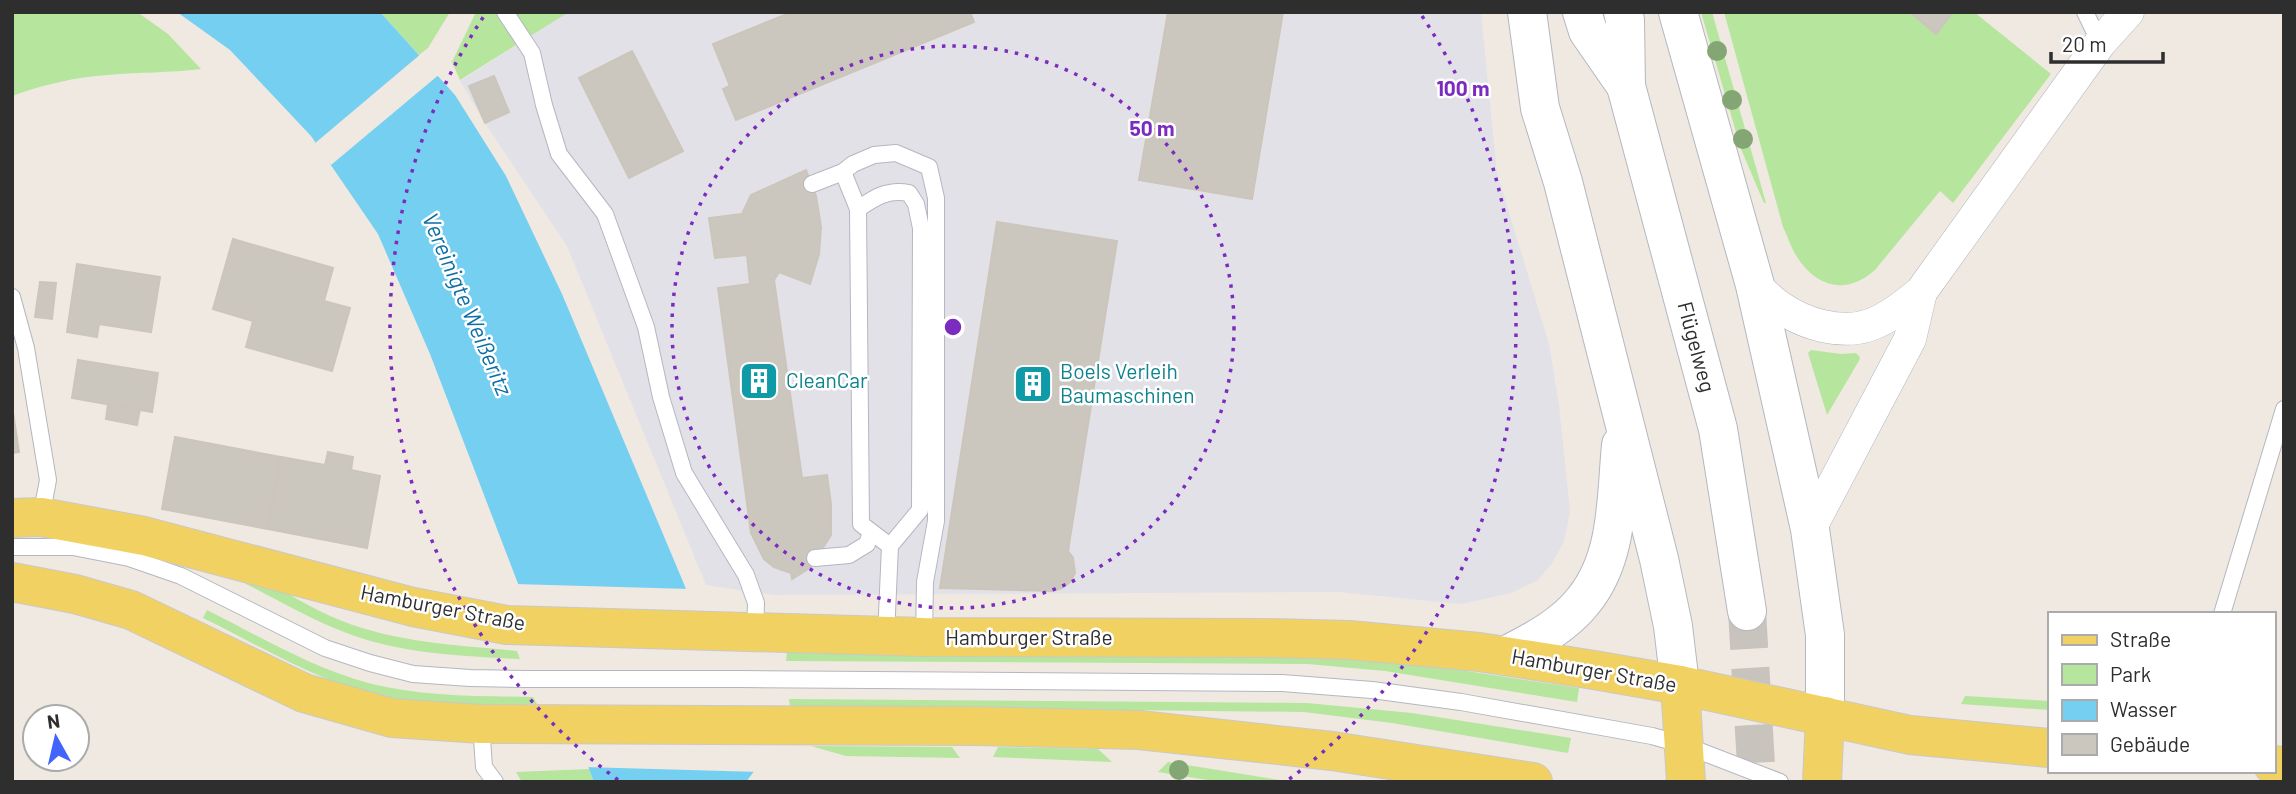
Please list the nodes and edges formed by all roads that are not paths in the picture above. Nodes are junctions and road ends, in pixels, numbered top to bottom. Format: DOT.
graph roads {
  1 [pos="505,12"];
  2 [pos="1527,12"];
  3 [pos="1582,12"];
  4 [pos="1623,12"];
  5 [pos="1678,12"];
  6 [pos="2085,12"];
  7 [pos="2128,12"];
  8 [pos="2100,43"];
  9 [pos="1626,86"];
  10 [pos="843,172"];
  11 [pos="812,184"];
  12 [pos="858,209"];
  13 [pos="1755,285"];
  14 [pos="1921,292"];
  15 [pos="12,297"];
  16 [pos="2284,409"];
  17 [pos="1623,415"];
  18 [pos="27,518"];
  19 [pos="1810,529"];
  20 [pos="871,532"];
  21 [pos="890,546"];
  22 [pos="12,547"];
  23 [pos="815,558"];
  24 [pos="12,583"];
  25 [pos="1747,611"];
  26 [pos="2223,612"];
  27 [pos="739,633"];
  28 [pos="886,636"];
  29 [pos="924,637"];
  30 [pos="1505,656"];
  31 [pos="1680,685"];
  32 [pos="1825,716"];
  33 [pos="481,724"];
  34 [pos="2048,748"];
  35 [pos="1685,763"];
  36 [pos="495,782"];
  37 [pos="1534,782"];
  38 [pos="1780,782"];
  39 [pos="1822,782"];
  1 -- 27 [label="lane"];
  2 -- 17 [label="main road"];
  3 -- 9 [label="main road, Flügelweg"];
  4 -- 9 [label="main road, Flügelweg"];
  5 -- 13 [label="main road"];
  6 -- 8 [label="lane"];
  7 -- 8 [label="street"];
  8 -- 14 [label="street"];
  9 -- 25 [label="main road, Flügelweg"];
  10 -- 11 [label="lane"];
  10 -- 12 [label="lane"];
  10 -- 29 [label="lane"];
  12 -- 20 [label="lane"];
  12 -- 21 [label="lane"];
  13 -- 14 [label="street"];
  13 -- 19 [label="main road"];
  14 -- 19 [label="street"];
  15 -- 18 [label="lane"];
  16 -- 26 [label="lane"];
  17 -- 30 [label="main road"];
  17 -- 31 [label="main road"];
  18 -- 27 [label="main road, Hamburger Straße"];
  19 -- 32 [label="main road"];
  20 -- 21 [label="lane"];
  20 -- 23 [label="lane"];
  21 -- 28 [label="lane"];
  22 -- 35 [label="lane"];
  24 -- 33 [label="main road"];
  27 -- 28 [label="main road, Hamburger Straße"];
  28 -- 29 [label="main road, Hamburger Straße"];
  29 -- 30 [label="main road, Hamburger Straße"];
  30 -- 31 [label="main road, Hamburger Straße"];
  31 -- 32 [label="main road, Hamburger Straße"];
  31 -- 35 [label="main road"];
  32 -- 34 [label="main road, Hamburger Straße"];
  32 -- 39 [label="main road"];
  33 -- 36 [label="lane"];
  33 -- 37 [label="main road"];
  35 -- 38 [label="lane"];
}
